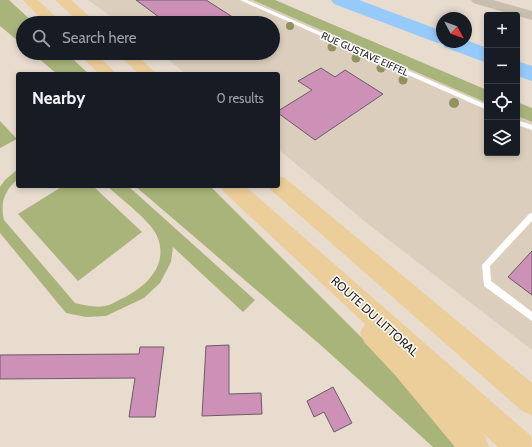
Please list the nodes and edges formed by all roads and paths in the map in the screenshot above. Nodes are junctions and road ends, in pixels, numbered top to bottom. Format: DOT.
graph roads {
  1 [pos="62,0"];
  2 [pos="243,0"];
  3 [pos="478,0"];
  4 [pos="33,3"];
  5 [pos="46,16"];
  6 [pos="81,16"];
  7 [pos="279,16"];
  8 [pos="280,16"];
  9 [pos="532,16"];
  10 [pos="86,60"];
  11 [pos="94,60"];
  12 [pos="132,60"];
  13 [pos="97,72"];
  14 [pos="107,72"];
  15 [pos="147,72"];
  16 [pos="484,107"];
  17 [pos="520,123"];
  18 [pos="532,128"];
  19 [pos="280,186"];
  20 [pos="221,188"];
  21 [pos="233,188"];
  22 [pos="532,216"];
  23 [pos="360,253"];
  24 [pos="532,317"];
  25 [pos="532,382"];
  26 [pos="532,401"];
  27 [pos="474,447"];
  28 [pos="520,447"];
  1 -- 6 [label="highway"];
  2 -- 7 [label="lane, RUE GUSTAVE EIFFEL"];
  3 -- 9 [label="main road"];
  4 -- 5 [label="highway"];
  8 -- 16 [label="lane, RUE GUSTAVE EIFFEL"];
  10 -- 13 [label="highway"];
  11 -- 14 [label="highway"];
  12 -- 15 [label="highway"];
  17 -- 18 [label="lane"];
  19 -- 23 [label="highway"];
  20 -- 27 [label="highway"];
  21 -- 28 [label="highway, ROUTE DU LITTORAL"];
  22 -- 24 [label="lane"];
  23 -- 25 [label="highway"];
  23 -- 26 [label="highway"];
}
